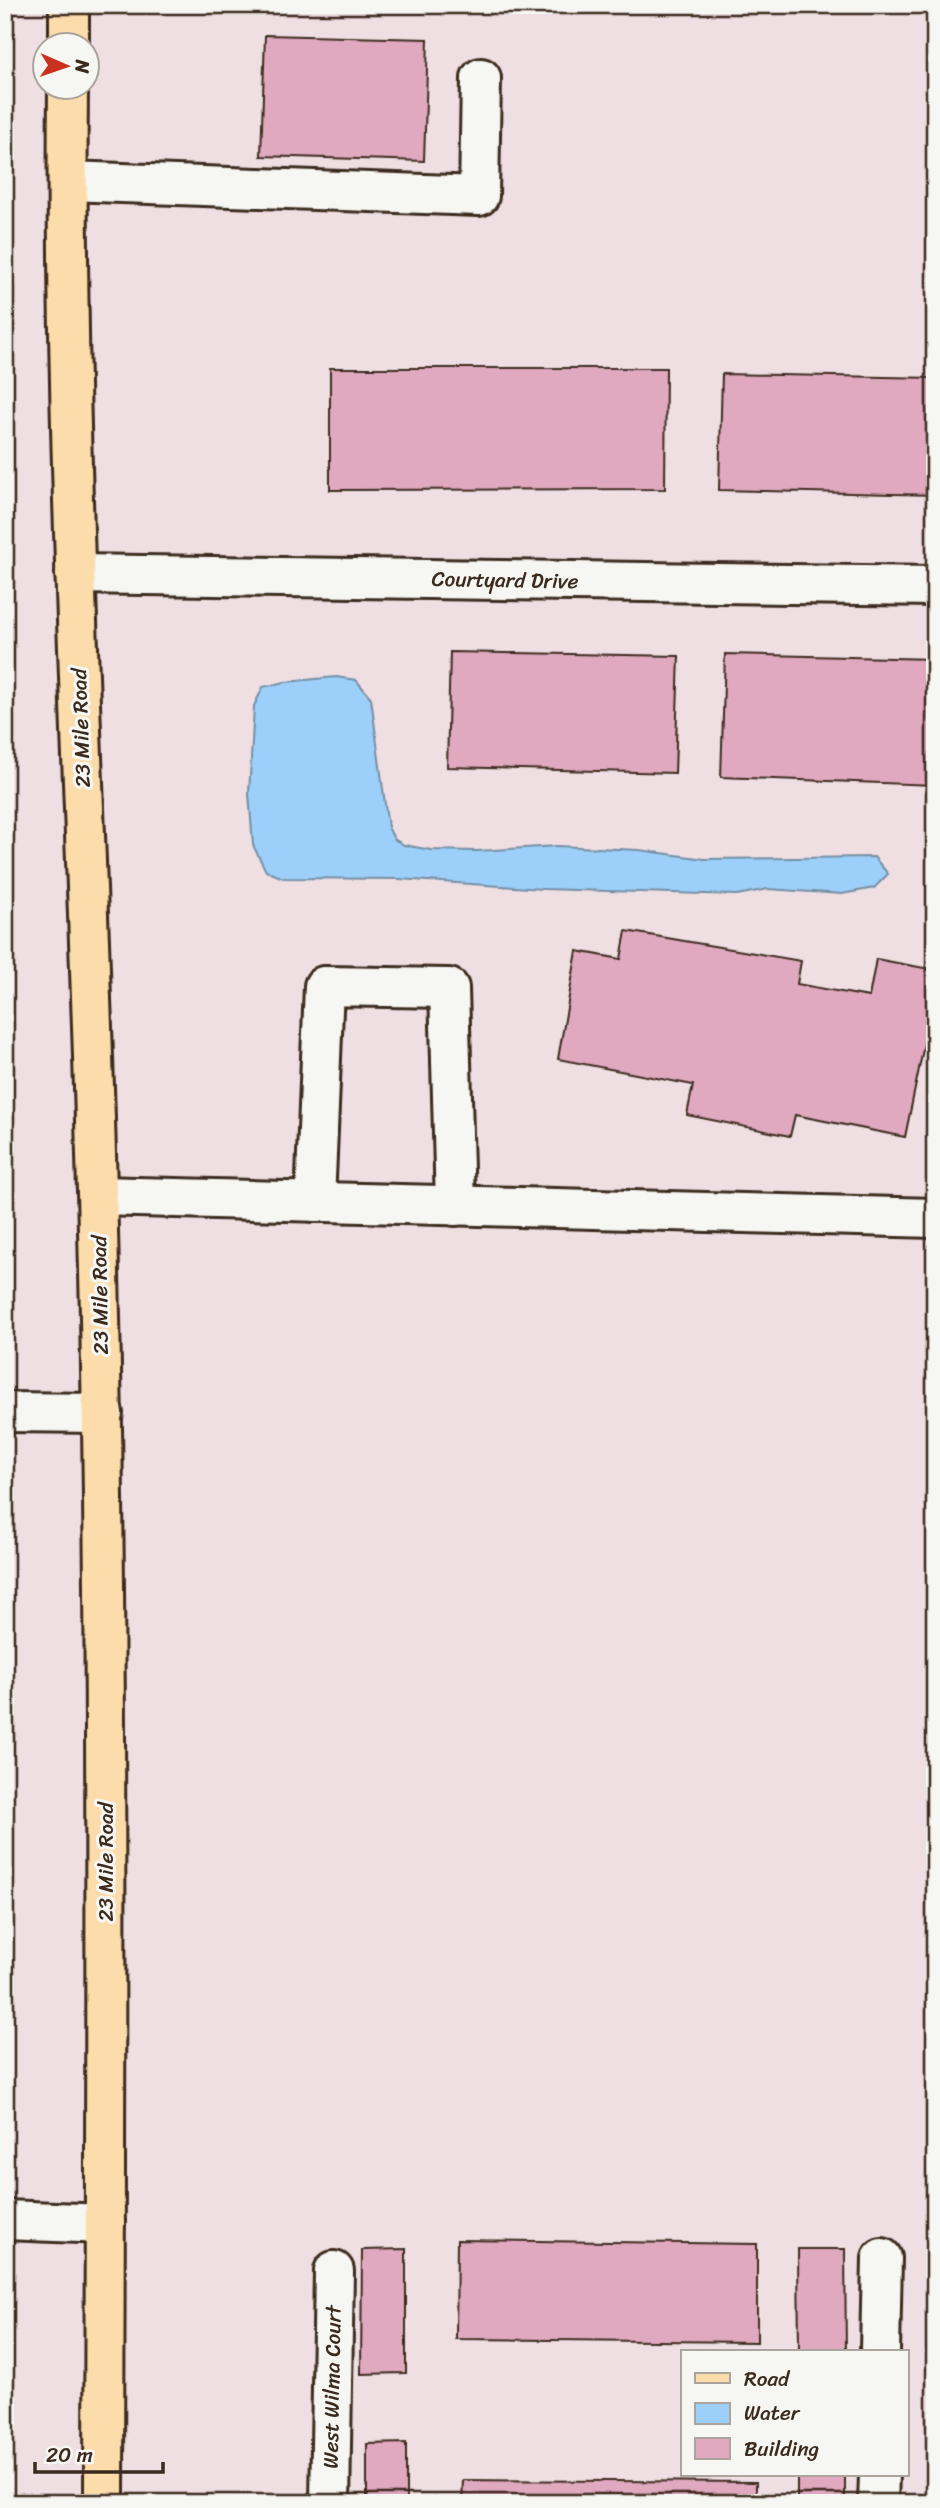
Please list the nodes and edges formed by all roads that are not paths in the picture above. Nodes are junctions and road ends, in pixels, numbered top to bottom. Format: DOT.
graph roads {
  1 [pos="69,5"];
  2 [pos="69,32"];
  3 [pos="481,78"];
  4 [pos="68,102"];
  5 [pos="68,181"];
  6 [pos="75,574"];
  7 [pos="935,586"];
  8 [pos="98,1196"];
  9 [pos="316,1202"];
  10 [pos="455,1206"];
  11 [pos="935,1218"];
  12 [pos="5,1412"];
  13 [pos="103,1413"];
  14 [pos="5,2221"];
  15 [pos="105,2224"];
  16 [pos="882,2258"];
  17 [pos="334,2271"];
  18 [pos="880,2350"];
  19 [pos="879,2476"];
  20 [pos="104,2503"];
  21 [pos="330,2503"];
  22 [pos="878,2503"];
  1 -- 2 [label="main road"];
  3 -- 5 [label="street"];
  4 -- 5 [label="main road, 23 Mile Road"];
  5 -- 6 [label="main road, 23 Mile Road"];
  6 -- 7 [label="street, Courtyard Drive"];
  6 -- 8 [label="main road, 23 Mile Road"];
  8 -- 9 [label="street"];
  8 -- 13 [label="main road, 23 Mile Road"];
  9 -- 10 [label="street"];
  9 -- 10 [label="street"];
  10 -- 11 [label="street"];
  12 -- 13 [label="street"];
  13 -- 15 [label="main road, 23 Mile Road"];
  14 -- 15 [label="street"];
  15 -- 20 [label="main road, 23 Mile Road"];
  16 -- 18 [label="street"];
  17 -- 21 [label="street, West Wilma Court"];
  19 -- 22 [label="street"];
}
